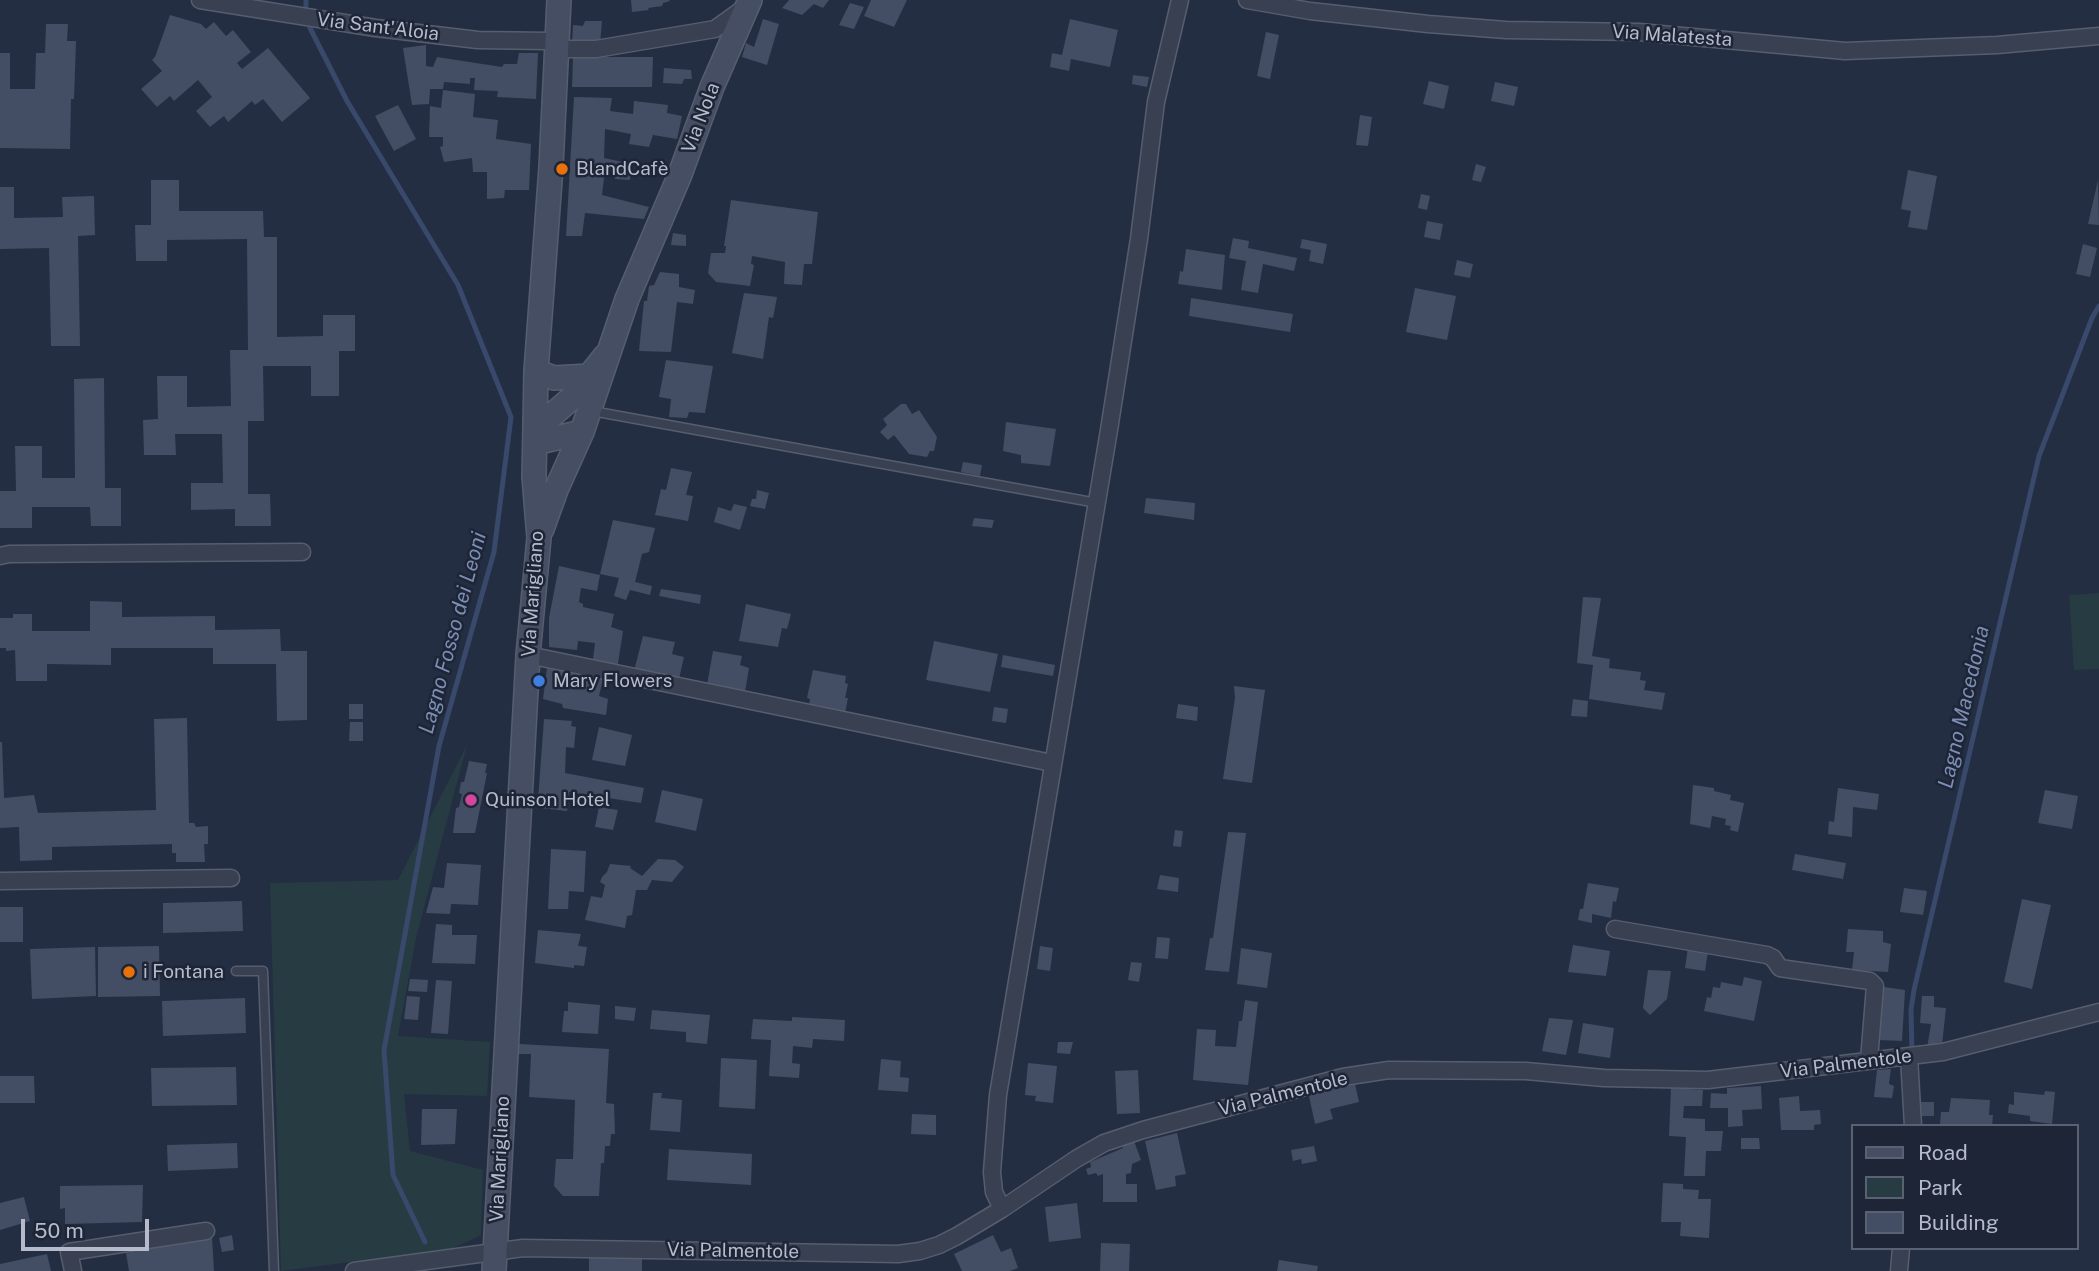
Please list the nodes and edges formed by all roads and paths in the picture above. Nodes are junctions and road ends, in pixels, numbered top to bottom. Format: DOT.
graph roads {
  1 [pos="200,0"];
  2 [pos="559,0"];
  3 [pos="1180,0"];
  4 [pos="1247,0"];
  5 [pos="748,3"];
  6 [pos="2099,36"];
  7 [pos="557,43"];
  8 [pos="607,354"];
  9 [pos="536,371"];
  10 [pos="589,376"];
  11 [pos="586,421"];
  12 [pos="535,437"];
  13 [pos="1097,503"];
  14 [pos="539,538"];
  15 [pos="302,552"];
  16 [pos="0,556"];
  17 [pos="528,655"];
  18 [pos="1052,763"];
  19 [pos="231,878"];
  20 [pos="0,881"];
  21 [pos="1615,929"];
  22 [pos="236,971"];
  23 [pos="2099,1013"];
  24 [pos="1909,1056"];
  25 [pos="1869,1060"];
  26 [pos="1913,1124"];
  27 [pos="1002,1209"];
  28 [pos="206,1231"];
  29 [pos="1901,1250"];
  30 [pos="495,1261"];
  31 [pos="72,1271"];
  32 [pos="274,1271"];
  33 [pos="354,1271"];
  34 [pos="1899,1271"];
  1 -- 7 [label="street, Via Sant'Aloia"];
  2 -- 7 [label="street, Via Marigliano"];
  3 -- 13 [label="street"];
  4 -- 6 [label="street, Via Malatesta"];
  5 -- 7 [label="street, Via Sant'Aloia"];
  5 -- 8 [label="street, Via Nola"];
  7 -- 9 [label="street, Via Marigliano"];
  8 -- 10 [label="street, Via Nola"];
  8 -- 11 [label="street, Via Nola"];
  9 -- 10 [label="street"];
  9 -- 12 [label="street, Via Marigliano"];
  10 -- 12 [label="street, Via Nola"];
  11 -- 12 [label="street"];
  11 -- 13 [label="lane"];
  11 -- 14 [label="street, Via Nola"];
  12 -- 14 [label="street, Via Marigliano"];
  13 -- 18 [label="street"];
  14 -- 17 [label="street, Via Marigliano"];
  15 -- 16 [label="street"];
  17 -- 18 [label="street"];
  17 -- 30 [label="street, Via Marigliano"];
  18 -- 27 [label="street"];
  19 -- 20 [label="street"];
  21 -- 25 [label="street"];
  22 -- 32 [label="lane"];
  23 -- 24 [label="street, Via Palmentole"];
  24 -- 25 [label="street, Via Palmentole"];
  24 -- 26 [label="street"];
  25 -- 27 [label="street, Via Palmentole"];
  27 -- 30 [label="street, Via Palmentole"];
  28 -- 31 [label="street"];
  29 -- 34 [label="street"];
  30 -- 33 [label="street, Via Palmentole"];
}
